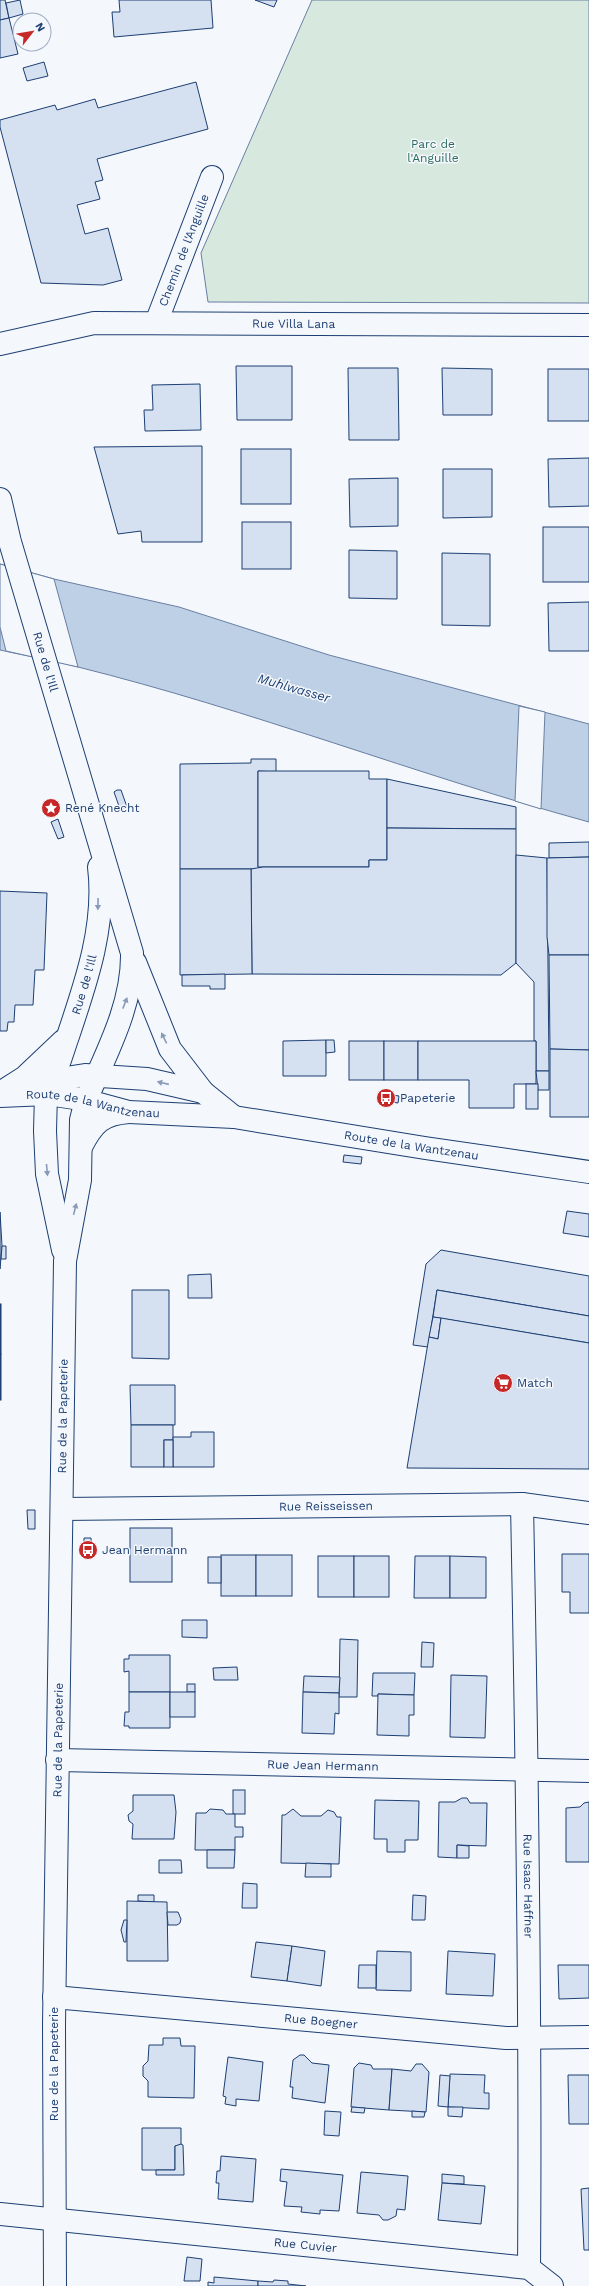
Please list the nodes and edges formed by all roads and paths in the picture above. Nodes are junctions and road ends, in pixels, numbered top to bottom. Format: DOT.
graph roads {
  1 [pos="212,177"];
  2 [pos="156,323"];
  3 [pos="589,325"];
  4 [pos="0,344"];
  5 [pos="0,499"];
  6 [pos="93,824"];
  7 [pos="132,953"];
  8 [pos="68,1033"];
  9 [pos="71,1088"];
  10 [pos="203,1092"];
  11 [pos="0,1095"];
  12 [pos="130,1112"];
  13 [pos="234,1117"];
  14 [pos="45,1131"];
  15 [pos="80,1147"];
  16 [pos="589,1172"];
  17 [pos="65,1261"];
  18 [pos="522,1504"];
  19 [pos="62,1509"];
  20 [pos="589,1513"];
  21 [pos="57,1760"];
  22 [pos="527,1769"];
  23 [pos="589,1771"];
  24 [pos="54,1997"];
  25 [pos="589,2037"];
  26 [pos="529,2038"];
  27 [pos="0,2214"];
  28 [pos="54,2219"];
  29 [pos="529,2268"];
  30 [pos="55,2286"];
  31 [pos="552,2286"];
  1 -- 2 [label="street, Chemin de l'Anguille"];
  2 -- 3 [label="street, Rue Villa Lana"];
  2 -- 4 [label="street, Rue Villa Lana"];
  5 -- 6 [label="street, Rue de l'Ill"];
  6 -- 7 [label="street, Rue de l'Ill"];
  6 -- 8 [label="street, Rue de l'Ill, one-way"];
  9 -- 7 [label="street, Rue de l'Ill, one-way"];
  10 -- 7 [label="street, Rue de l'Ill, one-way"];
  8 -- 9 [label="street, Rue de l'Ill"];
  8 -- 11 [label="street"];
  10 -- 9 [label="street, Route de la Wantzenau, one-way"];
  9 -- 11 [label="street, Route de la Wantzenau"];
  9 -- 12 [label="street, Route de la Wantzenau"];
  9 -- 14 [label="street, Rue de la Papeterie"];
  9 -- 15 [label="street, Rue de la Papeterie"];
  10 -- 13 [label="street, Route de la Wantzenau"];
  11 -- 14 [label="street, Rue de la Papeterie"];
  12 -- 13 [label="street, Route de la Wantzenau"];
  12 -- 15 [label="street"];
  13 -- 16 [label="street, Route de la Wantzenau"];
  14 -- 17 [label="street, Rue de la Papeterie, one-way"];
  17 -- 15 [label="street, Rue de la Papeterie, one-way"];
  17 -- 19 [label="street, Rue de la Papeterie"];
  18 -- 19 [label="street, Rue Reisseissen"];
  18 -- 20 [label="street, Rue Reisseissen"];
  18 -- 22 [label="street, Rue Isaac Haffner"];
  19 -- 21 [label="street, Rue de la Papeterie"];
  21 -- 22 [label="street, Rue Jean Hermann"];
  21 -- 24 [label="street, Rue de la Papeterie"];
  22 -- 23 [label="street, Rue Jean Hermann"];
  22 -- 26 [label="street, Rue Isaac Haffner"];
  24 -- 26 [label="street, Rue Boegner"];
  24 -- 28 [label="street, Rue de la Papeterie"];
  25 -- 26 [label="street, Rue Boegner"];
  26 -- 29 [label="street, Rue Isaac Haffner"];
  27 -- 28 [label="street, Rue Cuvier"];
  28 -- 29 [label="street, Rue Cuvier"];
  28 -- 30 [label="street, Rue de la Papeterie"];
  29 -- 31 [label="street"];
}
